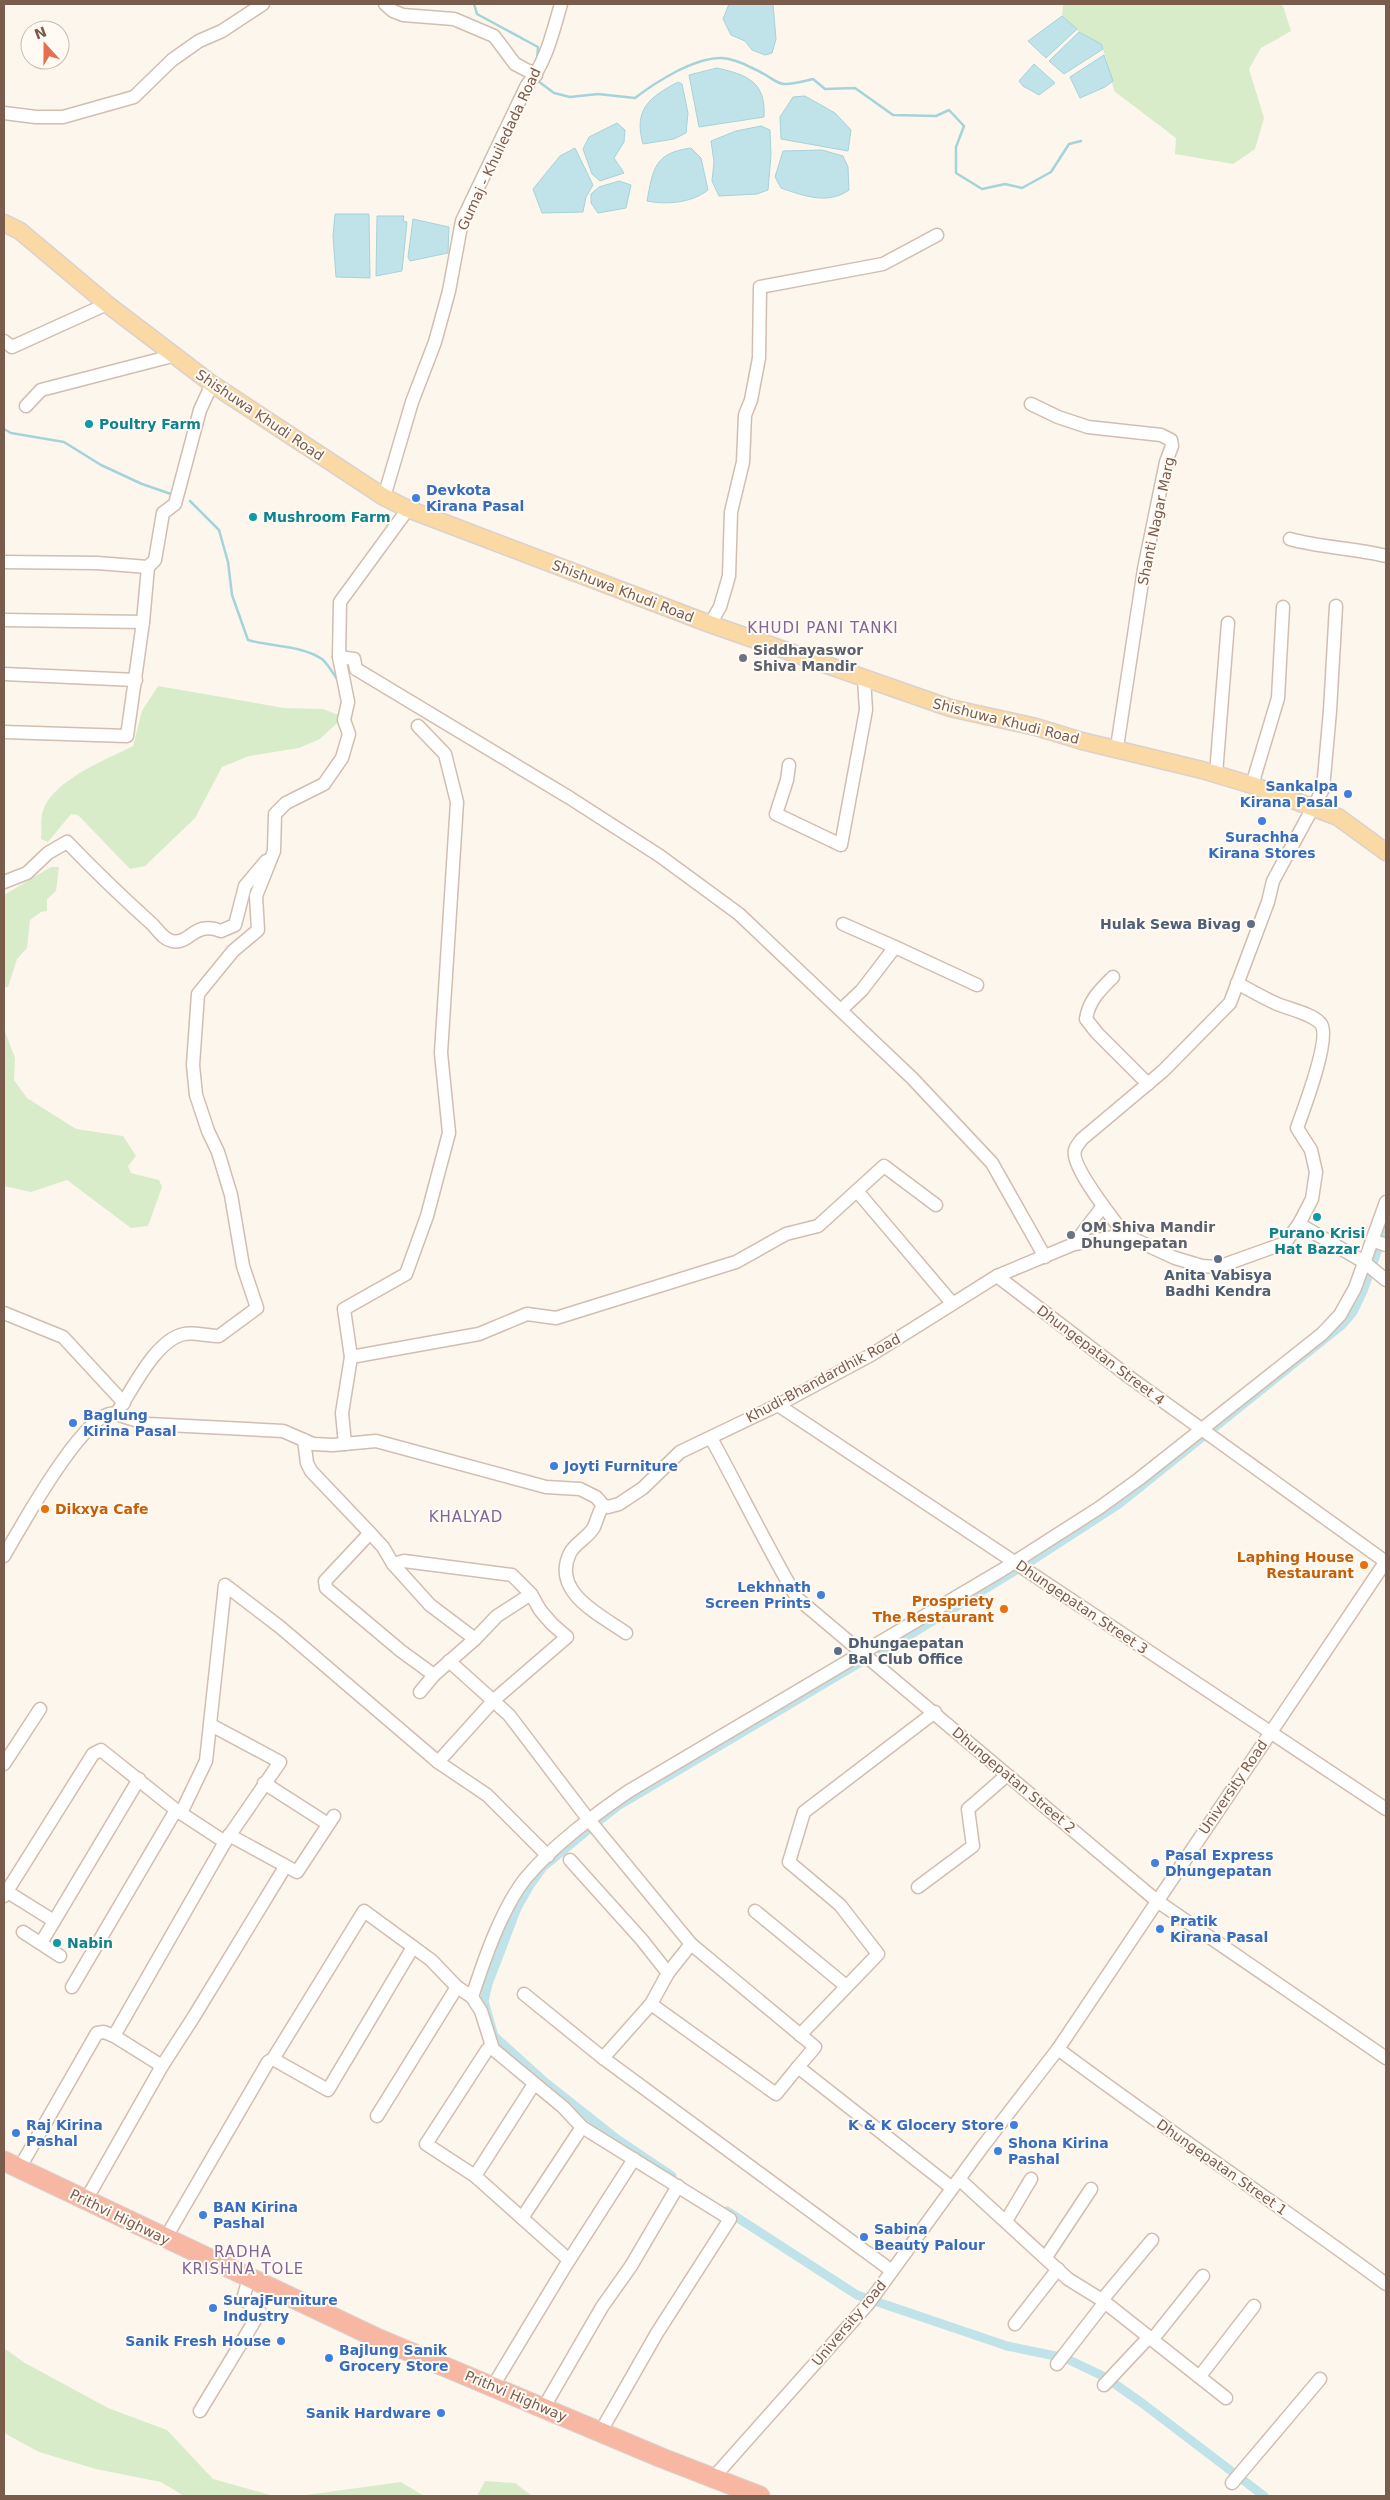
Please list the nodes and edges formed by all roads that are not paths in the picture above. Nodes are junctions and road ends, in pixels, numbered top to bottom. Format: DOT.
graph roads {
  1 [pos="263,4"];
  2 [pos="385,4"];
  3 [pos="561,4"];
  4 [pos="536,75"];
  5 [pos="4,113"];
  6 [pos="4,223"];
  7 [pos="937,235"];
  8 [pos="107,304"];
  9 [pos="4,341"];
  10 [pos="176,355"];
  11 [pos="212,384"];
  12 [pos="1031,404"];
  13 [pos="26,406"];
  14 [pos="384,497"];
  15 [pos="408,508"];
  16 [pos="1290,539"];
  17 [pos="1386,556"];
  18 [pos="4,562"];
  19 [pos="148,567"];
  20 [pos="1336,606"];
  21 [pos="1282,607"];
  22 [pos="4,620"];
  23 [pos="144,622"];
  24 [pos="1228,623"];
  25 [pos="710,624"];
  26 [pos="339,657"];
  27 [pos="4,674"];
  28 [pos="136,680"];
  29 [pos="864,680"];
  30 [pos="418,726"];
  31 [pos="4,732"];
  32 [pos="1117,748"];
  33 [pos="789,765"];
  34 [pos="1216,774"];
  35 [pos="1252,785"];
  36 [pos="1314,809"];
  37 [pos="1386,850"];
  38 [pos="274,851"];
  39 [pos="4,882"];
  40 [pos="842,924"];
  41 [pos="895,947"];
  42 [pos="1113,977"];
  43 [pos="1238,983"];
  44 [pos="977,985"];
  45 [pos="841,1010"];
  46 [pos="1148,1084"];
  47 [pos="857,1191"];
  48 [pos="1386,1202"];
  49 [pos="936,1205"];
  50 [pos="1102,1206"];
  51 [pos="1299,1224"];
  52 [pos="1125,1235"];
  53 [pos="1372,1240"];
  54 [pos="1074,1244"];
  55 [pos="1386,1245"];
  56 [pos="1045,1257"];
  57 [pos="1364,1262"];
  58 [pos="997,1276"];
  59 [pos="1386,1280"];
  60 [pos="952,1303"];
  61 [pos="4,1313"];
  62 [pos="351,1357"];
  63 [pos="124,1403"];
  64 [pos="778,1405"];
  65 [pos="116,1414"];
  66 [pos="1207,1432"];
  67 [pos="710,1438"];
  68 [pos="304,1440"];
  69 [pos="340,1445"];
  70 [pos="603,1505"];
  71 [pos="370,1533"];
  72 [pos="5,1553"];
  73 [pos="1386,1561"];
  74 [pos="1016,1562"];
  75 [pos="393,1564"];
  76 [pos="531,1594"];
  77 [pos="626,1632"];
  78 [pos="475,1639"];
  79 [pos="864,1652"];
  80 [pos="449,1661"];
  81 [pos="434,1675"];
  82 [pos="420,1692"];
  83 [pos="494,1700"];
  84 [pos="40,1708"];
  85 [pos="935,1712"];
  86 [pos="210,1725"];
  87 [pos="1270,1731"];
  88 [pos="438,1762"];
  89 [pos="4,1764"];
  90 [pos="1007,1775"];
  91 [pos="139,1779"];
  92 [pos="264,1783"];
  93 [pos="1386,1809"];
  94 [pos="178,1812"];
  95 [pos="588,1820"];
  96 [pos="227,1839"];
  97 [pos="548,1856"];
  98 [pos="570,1860"];
  99 [pos="286,1867"];
  100 [pos="918,1887"];
  101 [pos="5,1894"];
  102 [pos="1157,1901"];
  103 [pos="755,1912"];
  104 [pos="54,1921"];
  105 [pos="23,1932"];
  106 [pos="41,1943"];
  107 [pos="691,1944"];
  108 [pos="413,1948"];
  109 [pos="60,1956"];
  110 [pos="668,1973"];
  111 [pos="72,1986"];
  112 [pos="846,1986"];
  113 [pos="457,1987"];
  114 [pos="524,1994"];
  115 [pos="472,1997"];
  116 [pos="651,2004"];
  117 [pos="800,2035"];
  118 [pos="114,2036"];
  119 [pos="494,2049"];
  120 [pos="1058,2049"];
  121 [pos="603,2058"];
  122 [pos="1386,2058"];
  123 [pos="273,2059"];
  124 [pos="162,2066"];
  125 [pos="798,2067"];
  126 [pos="534,2084"];
  127 [pos="377,2116"];
  128 [pos="582,2127"];
  129 [pos="973,2159"];
  130 [pos="634,2160"];
  131 [pos="11,2165"];
  132 [pos="474,2176"];
  133 [pos="1031,2179"];
  134 [pos="955,2183"];
  135 [pos="678,2186"];
  136 [pos="1091,2189"];
  137 [pos="86,2200"];
  138 [pos="522,2218"];
  139 [pos="1006,2221"];
  140 [pos="165,2239"];
  141 [pos="1152,2240"];
  142 [pos="1046,2257"];
  143 [pos="569,2260"];
  144 [pos="1058,2269"];
  145 [pos="892,2271"];
  146 [pos="1203,2276"];
  147 [pos="249,2278"];
  148 [pos="1386,2284"];
  149 [pos="1103,2301"];
  150 [pos="1254,2306"];
  151 [pos="1015,2324"];
  152 [pos="1150,2338"];
  153 [pos="1057,2364"];
  154 [pos="1200,2376"];
  155 [pos="1320,2379"];
  156 [pos="1104,2385"];
  157 [pos="493,2386"];
  158 [pos="1226,2398"];
  159 [pos="544,2407"];
  160 [pos="200,2411"];
  161 [pos="600,2431"];
  162 [pos="714,2477"];
  163 [pos="1232,2484"];
  164 [pos="760,2496"];
  1 -- 5 [label="street"];
  2 -- 4 [label="street"];
  3 -- 4 [label="street, Gumaj - Khuiledada Road"];
  4 -- 14 [label="street, Gumaj - Khuiledada Road"];
  6 -- 8 [label="main road, Shishuwa Khudi Road"];
  7 -- 25 [label="street"];
  8 -- 9 [label="street"];
  8 -- 10 [label="main road, Shishuwa Khudi Road"];
  10 -- 11 [label="main road, Shishuwa Khudi Road"];
  10 -- 13 [label="street"];
  11 -- 14 [label="main road, Shishuwa Khudi Road"];
  11 -- 19 [label="street"];
  12 -- 32 [label="street, Shanti Nagar Marg"];
  14 -- 15 [label="main road, Shishuwa Khudi Road"];
  15 -- 25 [label="main road, Shishuwa Khudi Road"];
  15 -- 26 [label="street"];
  16 -- 17 [label="street"];
  18 -- 19 [label="street"];
  19 -- 23 [label="street"];
  20 -- 36 [label="street"];
  21 -- 35 [label="street"];
  22 -- 23 [label="street"];
  23 -- 28 [label="street"];
  24 -- 34 [label="street"];
  25 -- 29 [label="main road, Shishuwa Khudi Road"];
  26 -- 38 [label="street"];
  26 -- 45 [label="street"];
  27 -- 28 [label="street"];
  28 -- 31 [label="street"];
  29 -- 32 [label="main road, Shishuwa Khudi Road"];
  29 -- 33 [label="street"];
  30 -- 62 [label="street"];
  32 -- 34 [label="main road, Shishuwa Khudi Road"];
  34 -- 35 [label="main road, Shishuwa Khudi Road"];
  35 -- 36 [label="main road, Shishuwa Khudi Road"];
  36 -- 37 [label="main road, Shishuwa Khudi Road"];
  36 -- 43 [label="street"];
  38 -- 39 [label="street"];
  38 -- 63 [label="street"];
  40 -- 41 [label="street"];
  41 -- 44 [label="street"];
  41 -- 45 [label="street"];
  42 -- 46 [label="street"];
  43 -- 46 [label="street"];
  43 -- 51 [label="street"];
  45 -- 56 [label="street"];
  46 -- 50 [label="street"];
  47 -- 49 [label="street"];
  47 -- 60 [label="street"];
  47 -- 62 [label="street"];
  48 -- 53 [label="street"];
  50 -- 52 [label="street"];
  50 -- 54 [label="street"];
  51 -- 52 [label="street"];
  51 -- 57 [label="street"];
  52 -- 54 [label="street, Khudi-Bhandardhik Road"];
  53 -- 55 [label="street"];
  53 -- 57 [label="street"];
  54 -- 56 [label="street, Khudi-Bhandardhik Road"];
  56 -- 58 [label="street, Khudi-Bhandardhik Road"];
  57 -- 59 [label="street"];
  57 -- 66 [label="street"];
  58 -- 60 [label="street, Khudi-Bhandardhik Road"];
  58 -- 66 [label="street, Dhungepatan Street 4"];
  60 -- 64 [label="street, Khudi-Bhandardhik Road"];
  61 -- 63 [label="street"];
  62 -- 69 [label="street"];
  63 -- 65 [label="street"];
  64 -- 67 [label="street, Khudi-Bhandardhik Road"];
  64 -- 74 [label="street, Dhungepatan Street 3"];
  65 -- 68 [label="street"];
  65 -- 72 [label="street"];
  66 -- 73 [label="street, Dhungepatan Street 4"];
  66 -- 74 [label="street"];
  67 -- 70 [label="street, Khudi-Bhandardhik Road"];
  67 -- 79 [label="street, Dhungepatan Street 2"];
  68 -- 69 [label="street"];
  68 -- 71 [label="street"];
  69 -- 70 [label="street"];
  70 -- 77 [label="street"];
  71 -- 75 [label="street"];
  71 -- 81 [label="street"];
  73 -- 87 [label="street, University Road"];
  74 -- 79 [label="street"];
  74 -- 87 [label="street, Dhungepatan Street 3"];
  75 -- 76 [label="street"];
  75 -- 78 [label="street"];
  76 -- 78 [label="street"];
  76 -- 83 [label="street"];
  78 -- 80 [label="street"];
  79 -- 85 [label="street, Dhungepatan Street 2"];
  79 -- 95 [label="street"];
  80 -- 81 [label="street"];
  80 -- 83 [label="street"];
  81 -- 82 [label="street"];
  83 -- 88 [label="street"];
  83 -- 95 [label="street"];
  84 -- 89 [label="street"];
  85 -- 90 [label="street, Dhungepatan Street 2"];
  85 -- 112 [label="street"];
  86 -- 88 [label="street"];
  86 -- 92 [label="street"];
  86 -- 94 [label="street"];
  87 -- 93 [label="street, Dhungepatan Street 3"];
  87 -- 102 [label="street, University Road"];
  88 -- 97 [label="street"];
  90 -- 100 [label="street"];
  90 -- 102 [label="street, Dhungepatan Street 2"];
  91 -- 94 [label="street"];
  91 -- 101 [label="street"];
  91 -- 104 [label="street"];
  92 -- 96 [label="street"];
  92 -- 99 [label="street"];
  94 -- 96 [label="street"];
  94 -- 111 [label="street"];
  95 -- 97 [label="street"];
  95 -- 107 [label="street"];
  96 -- 99 [label="street"];
  96 -- 118 [label="street"];
  97 -- 115 [label="street"];
  98 -- 110 [label="street"];
  99 -- 124 [label="street"];
  101 -- 104 [label="street"];
  102 -- 120 [label="street, University Road"];
  102 -- 122 [label="street, Dhungepatan Street 2"];
  103 -- 112 [label="street"];
  104 -- 106 [label="street"];
  105 -- 106 [label="street"];
  106 -- 109 [label="street"];
  107 -- 110 [label="street"];
  107 -- 117 [label="street"];
  108 -- 113 [label="street"];
  108 -- 123 [label="street"];
  108 -- 123 [label="street"];
  110 -- 116 [label="street"];
  112 -- 117 [label="street"];
  113 -- 115 [label="street"];
  113 -- 127 [label="street"];
  114 -- 121 [label="street"];
  115 -- 119 [label="street"];
  116 -- 121 [label="street"];
  116 -- 125 [label="street"];
  117 -- 125 [label="street"];
  118 -- 124 [label="street"];
  118 -- 131 [label="street"];
  119 -- 126 [label="street"];
  119 -- 132 [label="street"];
  120 -- 129 [label="street, University Road"];
  120 -- 148 [label="street, Dhungepatan Street 1"];
  121 -- 145 [label="street"];
  123 -- 140 [label="street"];
  124 -- 137 [label="street"];
  125 -- 134 [label="street"];
  126 -- 128 [label="street"];
  126 -- 132 [label="street"];
  128 -- 130 [label="street"];
  128 -- 138 [label="street"];
  129 -- 134 [label="street, University road"];
  130 -- 135 [label="street"];
  130 -- 143 [label="street"];
  131 -- 137 [label="highway, Prithvi Highway"];
  132 -- 138 [label="street"];
  133 -- 139 [label="street"];
  134 -- 139 [label="street"];
  134 -- 145 [label="street, University road"];
  135 -- 159 [label="street"];
  135 -- 161 [label="street"];
  136 -- 142 [label="street"];
  137 -- 140 [label="highway, Prithvi Highway"];
  138 -- 143 [label="street"];
  139 -- 142 [label="street"];
  140 -- 147 [label="highway, Prithvi Highway"];
  141 -- 149 [label="street"];
  142 -- 144 [label="street"];
  143 -- 157 [label="street"];
  144 -- 149 [label="street"];
  144 -- 151 [label="street"];
  145 -- 162 [label="street, University road"];
  146 -- 152 [label="street"];
  147 -- 157 [label="highway, Prithvi Highway"];
  147 -- 160 [label="street"];
  149 -- 152 [label="street"];
  149 -- 153 [label="street"];
  150 -- 154 [label="street"];
  152 -- 154 [label="street"];
  152 -- 156 [label="street"];
  154 -- 158 [label="street"];
  155 -- 163 [label="street"];
  157 -- 159 [label="highway, Prithvi Highway"];
  159 -- 161 [label="highway, Prithvi Highway"];
  161 -- 162 [label="highway, Prithvi Highway"];
  162 -- 164 [label="highway, Prithvi Highway"];
}
